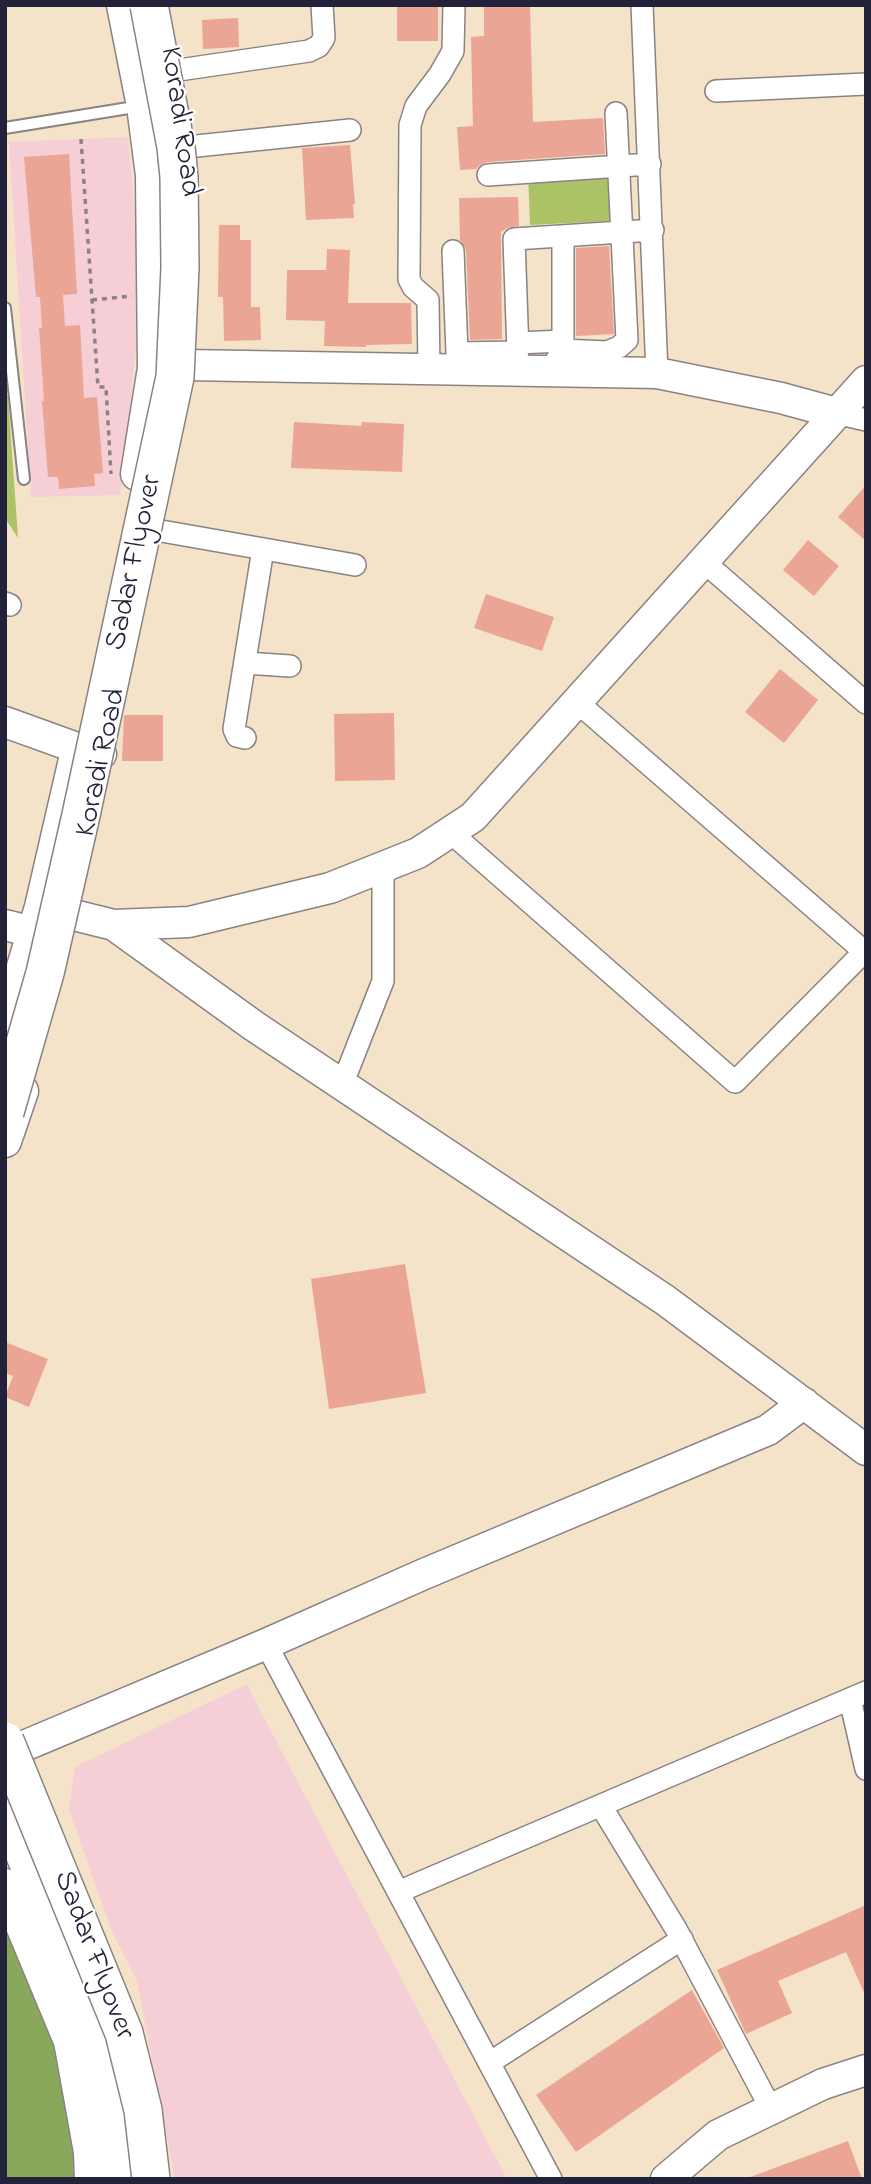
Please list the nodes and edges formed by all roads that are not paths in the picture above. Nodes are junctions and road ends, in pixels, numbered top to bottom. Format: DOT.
graph roads {
  1 [pos="122,5"];
  2 [pos="140,5"];
  3 [pos="149,5"];
  4 [pos="159,5"];
  5 [pos="322,5"];
  6 [pos="454,5"];
  7 [pos="642,5"];
  8 [pos="172,71"];
  9 [pos="866,84"];
  10 [pos="716,91"];
  11 [pos="143,106"];
  12 [pos="616,113"];
  13 [pos="5,128"];
  14 [pos="350,130"];
  15 [pos="187,147"];
  16 [pos="650,164"];
  17 [pos="618,166"];
  18 [pos="488,175"];
  19 [pos="653,230"];
  20 [pos="622,232"];
  21 [pos="563,236"];
  22 [pos="453,251"];
  23 [pos="5,308"];
  24 [pos="518,347"];
  25 [pos="554,358"];
  26 [pos="185,365"];
  27 [pos="429,370"];
  28 [pos="657,373"];
  29 [pos="866,381"];
  30 [pos="836,413"];
  31 [pos="866,420"];
  32 [pos="24,479"];
  33 [pos="150,529"];
  34 [pos="264,549"];
  35 [pos="703,561"];
  36 [pos="355,565"];
  37 [pos="245,663"];
  38 [pos="290,666"];
  39 [pos="577,702"];
  40 [pos="866,703"];
  41 [pos="5,722"];
  42 [pos="244,738"];
  43 [pos="91,751"];
  44 [pos="450,832"];
  45 [pos="383,867"];
  46 [pos="43,924"];
  47 [pos="114,925"];
  48 [pos="865,952"];
  49 [pos="5,1027"];
  50 [pos="5,1082"];
  51 [pos="342,1085"];
  52 [pos="5,1112"];
  53 [pos="5,1142"];
  54 [pos="804,1403"];
  55 [pos="866,1450"];
  56 [pos="266,1644"];
  57 [pos="858,1695"];
  58 [pos="5,1741"];
  59 [pos="5,1754"];
  60 [pos="5,1764"];
  61 [pos="866,1769"];
  62 [pos="601,1805"];
  63 [pos="5,1806"];
  64 [pos="5,1841"];
  65 [pos="5,1885"];
  66 [pos="398,1892"];
  67 [pos="682,1939"];
  68 [pos="489,2063"];
  69 [pos="866,2070"];
  70 [pos="771,2109"];
  71 [pos="91,2179"];
  72 [pos="115,2179"];
  73 [pos="124,2179"];
  74 [pos="133,2179"];
  75 [pos="151,2179"];
  76 [pos="551,2179"];
  77 [pos="666,2179"];
  1 -- 11 [label="main road, Koradi Road"];
  2 -- 50 [label="highway, Sadar Flyover"];
  3 -- 52 [label="highway, Sadar Flyover, bridge"];
  4 -- 8 [label="main road, Koradi Road"];
  5 -- 8 [label="street"];
  6 -- 27 [label="street"];
  7 -- 16 [label="street"];
  8 -- 15 [label="main road, Koradi Road"];
  9 -- 10 [label="street"];
  11 -- 13 [label="lane"];
  11 -- 43 [label="main road, Koradi Road"];
  12 -- 17 [label="street"];
  14 -- 15 [label="street"];
  15 -- 26 [label="main road, Koradi Road"];
  16 -- 17 [label="street"];
  16 -- 19 [label="street"];
  17 -- 18 [label="street"];
  17 -- 20 [label="street"];
  19 -- 20 [label="street"];
  19 -- 28 [label="street"];
  20 -- 21 [label="street"];
  20 -- 25 [label="street"];
  21 -- 24 [label="street"];
  21 -- 25 [label="street"];
  22 -- 24 [label="street"];
  23 -- 32 [label="lane"];
  24 -- 25 [label="street"];
  24 -- 25 [label="street"];
  25 -- 27 [label="street"];
  25 -- 28 [label="street"];
  26 -- 27 [label="street"];
  26 -- 33 [label="main road, Koradi Road"];
  28 -- 30 [label="street"];
  29 -- 30 [label="street"];
  30 -- 31 [label="street"];
  30 -- 35 [label="street"];
  33 -- 34 [label="street"];
  33 -- 43 [label="main road, Koradi Road"];
  34 -- 36 [label="street"];
  34 -- 37 [label="street"];
  35 -- 39 [label="street"];
  35 -- 40 [label="street"];
  37 -- 38 [label="street"];
  37 -- 42 [label="street"];
  39 -- 44 [label="street"];
  39 -- 48 [label="street"];
  41 -- 43 [label="street"];
  43 -- 46 [label="main road, Koradi Road"];
  44 -- 45 [label="street"];
  44 -- 48 [label="street"];
  45 -- 47 [label="street"];
  45 -- 51 [label="street"];
  46 -- 47 [label="street"];
  46 -- 49 [label="main road, Koradi Road"];
  46 -- 53 [label="main road, Koradi Road"];
  47 -- 51 [label="street"];
  51 -- 54 [label="street"];
  54 -- 55 [label="street"];
  54 -- 56 [label="street"];
  56 -- 59 [label="street"];
  56 -- 66 [label="street"];
  57 -- 61 [label="street"];
  57 -- 62 [label="street"];
  58 -- 75 [label="highway, Sadar Flyover, bridge"];
  60 -- 74 [label="main road"];
  62 -- 66 [label="street"];
  62 -- 67 [label="street"];
  63 -- 73 [label="highway, Sadar Flyover"];
  64 -- 72 [label="highway, Sadar Flyover"];
  65 -- 71 [label="main road"];
  66 -- 68 [label="street"];
  67 -- 68 [label="street"];
  67 -- 70 [label="street"];
  68 -- 76 [label="street"];
  69 -- 70 [label="street"];
  70 -- 77 [label="street"];
}
